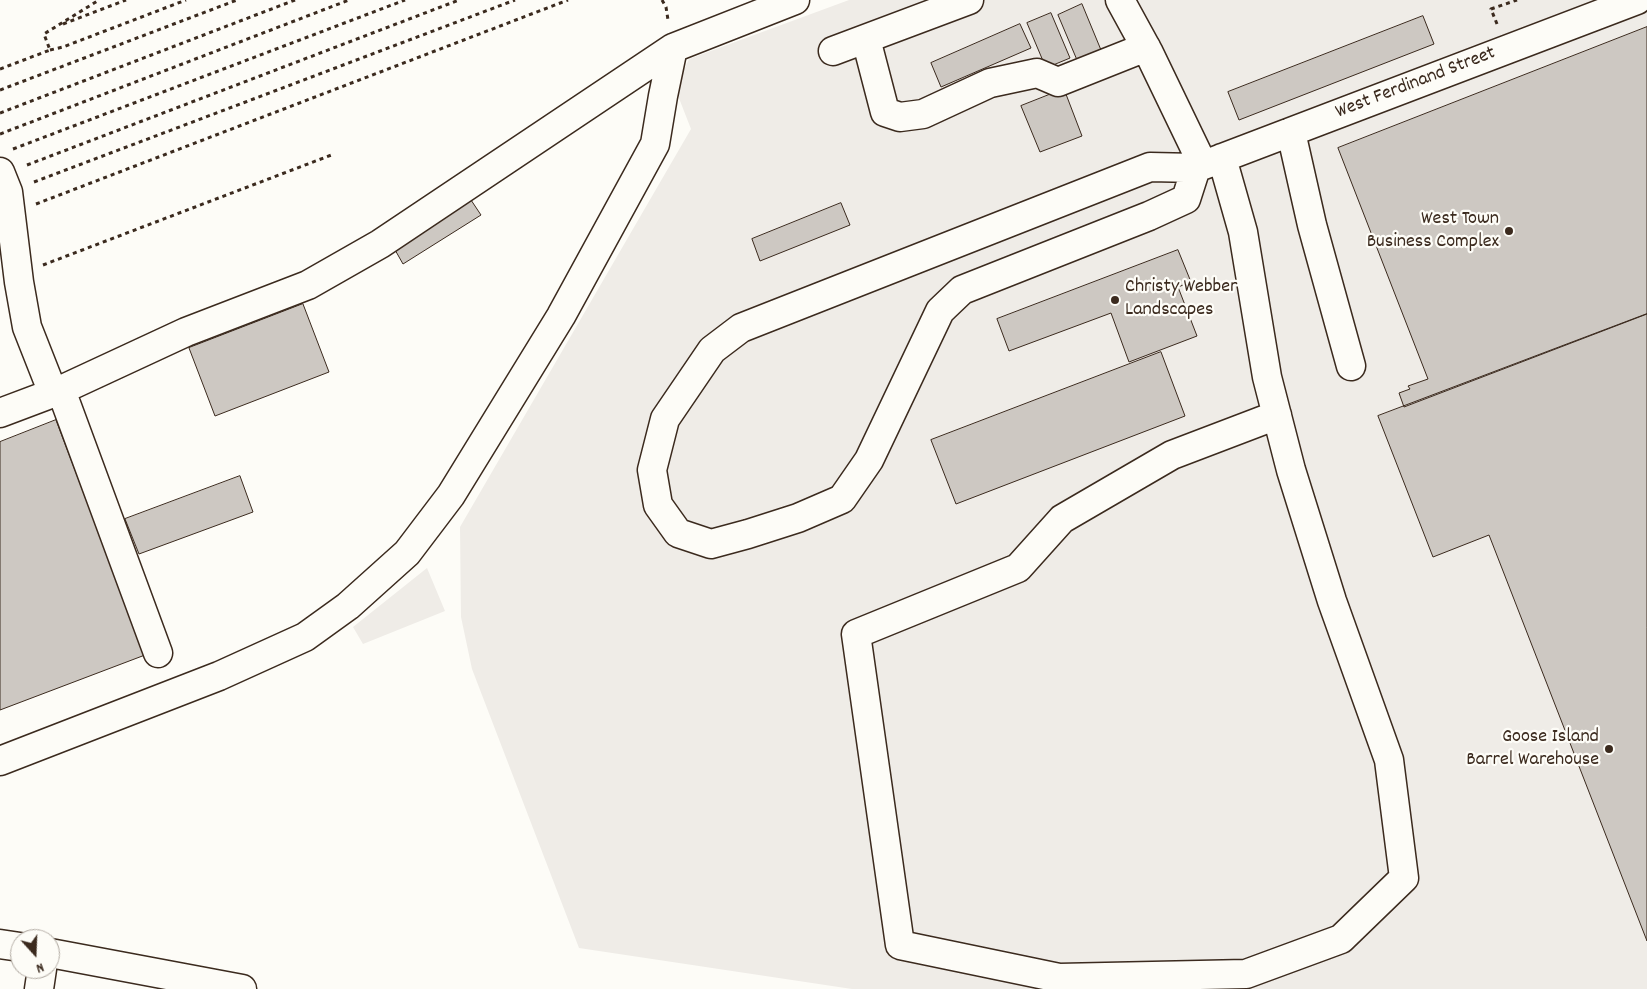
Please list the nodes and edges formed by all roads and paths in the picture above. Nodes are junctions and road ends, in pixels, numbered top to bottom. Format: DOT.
graph roads {
  1 [pos="99,0"];
  2 [pos="126,0"];
  3 [pos="186,0"];
  4 [pos="237,0"];
  5 [pos="294,0"];
  6 [pos="349,0"];
  7 [pos="405,0"];
  8 [pos="459,0"];
  9 [pos="515,0"];
  10 [pos="568,0"];
  11 [pos="796,0"];
  12 [pos="969,0"];
  13 [pos="1120,0"];
  14 [pos="1517,0"];
  15 [pos="1637,0"];
  16 [pos="1497,24"];
  17 [pos="56,26"];
  18 [pos="866,39"];
  19 [pos="673,48"];
  20 [pos="1146,48"];
  21 [pos="50,50"];
  22 [pos="833,51"];
  23 [pos="0,69"];
  24 [pos="0,90"];
  25 [pos="0,113"];
  26 [pos="1292,132"];
  27 [pos="0,134"];
  28 [pos="334,154"];
  29 [pos="1207,164"];
  30 [pos="6,181"];
  31 [pos="18,275"];
  32 [pos="1350,366"];
  33 [pos="57,391"];
  34 [pos="0,413"];
  35 [pos="1277,415"];
  36 [pos="158,653"];
  37 [pos="0,761"];
  38 [pos="60,955"];
  39 [pos="242,989"];
  1 -- 17 [label="path"];
  2 -- 17 [label="path"];
  3 -- 21 [label="path"];
  4 -- 24 [label="path"];
  5 -- 25 [label="path"];
  6 -- 27 [label="path"];
  7 -- 30 [label="path"];
  8 -- 30 [label="path"];
  9 -- 30 [label="path"];
  10 -- 30 [label="path"];
  11 -- 19 [label="street"];
  12 -- 18 [label="street"];
  13 -- 20 [label="street"];
  14 -- 16 [label="path"];
  15 -- 26 [label="street, West Ferdinand Street"];
  17 -- 21 [label="path"];
  18 -- 20 [label="street"];
  18 -- 22 [label="street"];
  19 -- 33 [label="street"];
  19 -- 37 [label="street"];
  20 -- 29 [label="street"];
  21 -- 23 [label="path"];
  26 -- 29 [label="street, West Ferdinand Street"];
  26 -- 32 [label="street"];
  28 -- 31 [label="path"];
  29 -- 29 [label="street"];
  29 -- 35 [label="street"];
  30 -- 31 [label="street"];
  31 -- 33 [label="street"];
  33 -- 34 [label="street"];
  33 -- 36 [label="street"];
  35 -- 35 [label="street"];
  38 -- 39 [label="street"];
}
